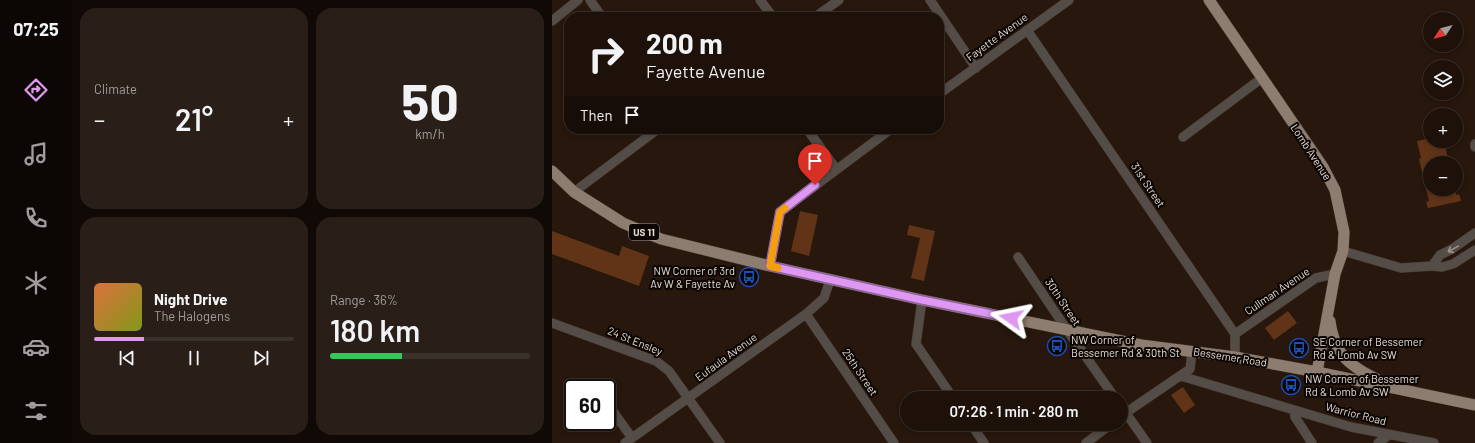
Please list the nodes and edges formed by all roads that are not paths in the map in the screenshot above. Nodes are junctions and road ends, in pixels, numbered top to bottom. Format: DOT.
graph roads {
  1 [pos="578,0"];
  2 [pos="590,0"];
  3 [pos="760,0"];
  4 [pos="839,0"];
  5 [pos="930,0"];
  6 [pos="1069,0"];
  7 [pos="1209,0"];
  8 [pos="598,12"];
  9 [pos="769,12"];
  10 [pos="822,12"];
  11 [pos="938,12"];
  12 [pos="552,21"];
  13 [pos="944,21"];
  14 [pos="1027,30"];
  15 [pos="976,68"];
  16 [pos="1262,78"];
  17 [pos="944,90"];
  18 [pos="651,134"];
  19 [pos="812,134"];
  20 [pos="884,134"];
  21 [pos="1183,138"];
  22 [pos="1475,144"];
  23 [pos="1475,147"];
  24 [pos="836,169"];
  25 [pos="552,171"];
  26 [pos="574,192"];
  27 [pos="1475,233"];
  28 [pos="1475,250"];
  29 [pos="1343,252"];
  30 [pos="1018,257"];
  31 [pos="770,266"];
  32 [pos="1432,266"];
  33 [pos="1336,274"];
  34 [pos="830,280"];
  35 [pos="922,300"];
  36 [pos="1328,312"];
  37 [pos="806,314"];
  38 [pos="552,323"];
  39 [pos="1067,330"];
  40 [pos="1235,334"];
  41 [pos="1192,352"];
  42 [pos="1235,357"];
  43 [pos="1317,372"];
  44 [pos="1181,376"];
  45 [pos="1393,388"];
  46 [pos="948,391"];
  47 [pos="1110,391"];
  48 [pos="689,398"];
  49 [pos="1475,405"];
  50 [pos="1128,409"];
  51 [pos="1294,410"];
  52 [pos="1128,418"];
  53 [pos="616,419"];
  54 [pos="976,431"];
  55 [pos="1102,431"];
  56 [pos="1389,435"];
  57 [pos="628,440"];
  58 [pos="720,443"];
  59 [pos="894,443"];
  60 [pos="984,443"];
  61 [pos="1086,443"];
  62 [pos="1147,443"];
  63 [pos="1312,443"];
  64 [pos="1378,443"];
  65 [pos="1434,443"];
  1 -- 12 [label="street"];
  2 -- 8 [label="street"];
  3 -- 9 [label="street"];
  4 -- 10 [label="street"];
  5 -- 11 [label="street"];
  6 -- 14 [label="street, Fayette Avenue"];
  7 -- 16 [label="main road, Lomb Avenue"];
  13 -- 15 [label="street"];
  14 -- 15 [label="street, Fayette Avenue"];
  14 -- 40 [label="street, 31st Street"];
  15 -- 17 [label="street, Fayette Avenue"];
  16 -- 21 [label="street"];
  16 -- 29 [label="main road, Lomb Avenue"];
  18 -- 26 [label="street"];
  19 -- 24 [label="street"];
  20 -- 24 [label="street"];
  22 -- 23 [label="street"];
  24 -- 31 [label="street"];
  25 -- 26 [label="main road, US 11"];
  26 -- 31 [label="main road, Bessemer Road / US 11"];
  27 -- 32 [label="street, one-way"];
  28 -- 32 [label="street"];
  29 -- 32 [label="street"];
  29 -- 33 [label="main road, Lomb Avenue"];
  30 -- 39 [label="street, 30th Street"];
  31 -- 34 [label="main road, Bessemer Road / US 11"];
  33 -- 36 [label="main road, Lomb Avenue"];
  33 -- 40 [label="street, Cullman Avenue"];
  34 -- 35 [label="main road, Bessemer Road / US 11"];
  34 -- 37 [label="street, Eufaula Avenue"];
  35 -- 39 [label="main road, Bessemer Road / US 11"];
  35 -- 46 [label="street"];
  36 -- 43 [label="main road, Lomb Avenue"];
  36 -- 45 [label="main road"];
  37 -- 48 [label="street, Eufaula Avenue"];
  37 -- 59 [label="street, 25th Street"];
  38 -- 48 [label="street, 24 St Ensley"];
  39 -- 41 [label="main road, Bessemer Road / US 11"];
  39 -- 47 [label="street, 30th Street"];
  40 -- 42 [label="street"];
  41 -- 42 [label="main road, Bessemer Road / US 11"];
  41 -- 44 [label="street"];
  42 -- 43 [label="main road, Bessemer Road / US 11"];
  43 -- 45 [label="main road, Bessemer Road / US 11"];
  44 -- 50 [label="street"];
  44 -- 51 [label="street, Warrior Road"];
  45 -- 49 [label="main road, Bessemer Road / US 11"];
  48 -- 57 [label="street, Eufaula Avenue"];
  48 -- 58 [label="street, 24 St Ensley"];
  51 -- 56 [label="street, Warrior Road"];
  51 -- 63 [label="street"];
  52 -- 62 [label="street"];
  53 -- 57 [label="street"];
  54 -- 60 [label="street"];
  55 -- 61 [label="street"];
  56 -- 64 [label="street"];
  56 -- 65 [label="street, Warrior Road"];
}
